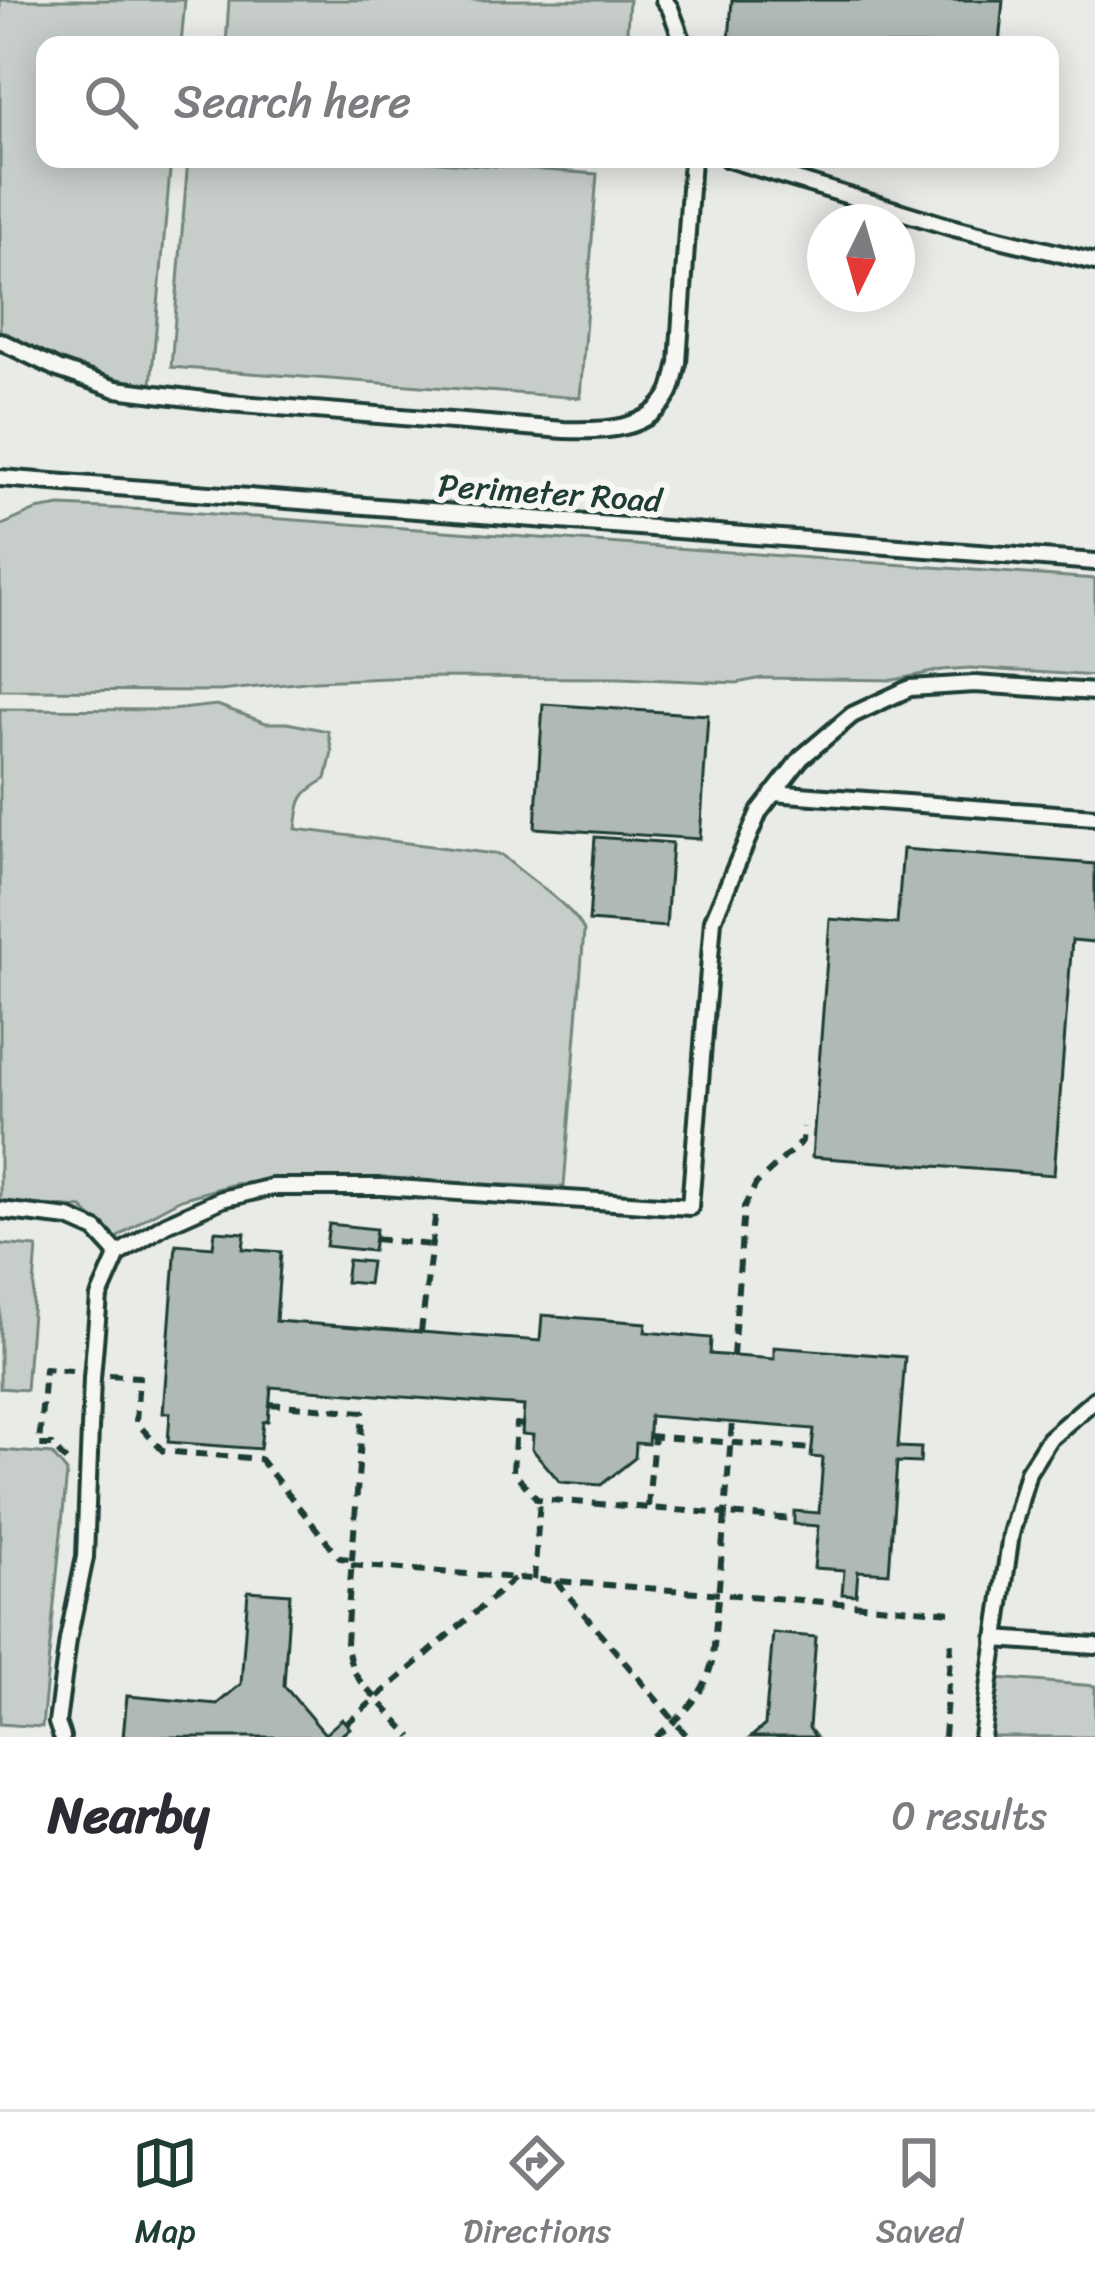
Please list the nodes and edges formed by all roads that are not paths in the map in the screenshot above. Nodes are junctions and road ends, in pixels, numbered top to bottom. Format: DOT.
graph roads {
  1 [pos="664,0"];
  2 [pos="681,36"];
  3 [pos="691,168"];
  4 [pos="757,168"];
  5 [pos="1095,262"];
  6 [pos="0,341"];
  7 [pos="0,478"];
  8 [pos="1095,562"];
  9 [pos="1095,692"];
  10 [pos="773,794"];
  11 [pos="1095,817"];
  12 [pos="0,1210"];
  13 [pos="118,1254"];
  14 [pos="1095,1399"];
  15 [pos="995,1639"];
  16 [pos="1095,1646"];
  17 [pos="58,1732"];
  18 [pos="982,1737"];
  1 -- 2 [label="lane"];
  3 -- 6 [label="lane"];
  4 -- 5 [label="lane"];
  7 -- 8 [label="lane, Perimeter Road"];
  9 -- 10 [label="lane"];
  10 -- 11 [label="lane"];
  10 -- 13 [label="lane"];
  12 -- 13 [label="lane"];
  13 -- 17 [label="lane"];
  14 -- 15 [label="lane"];
  15 -- 16 [label="lane"];
  15 -- 18 [label="lane"];
}
